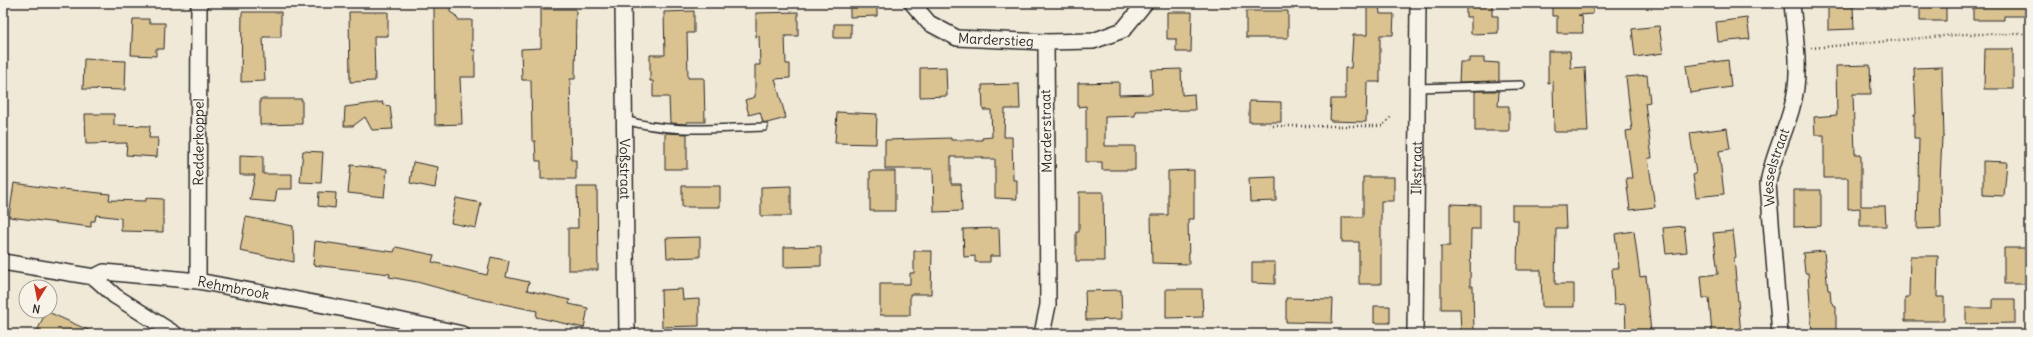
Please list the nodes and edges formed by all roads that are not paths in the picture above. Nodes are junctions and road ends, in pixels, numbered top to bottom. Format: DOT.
graph roads {
  1 [pos="199,3"];
  2 [pos="623,3"];
  3 [pos="912,3"];
  4 [pos="1145,3"];
  5 [pos="1418,3"];
  6 [pos="1792,3"];
  7 [pos="1046,42"];
  8 [pos="1521,85"];
  9 [pos="1416,88"];
  10 [pos="625,120"];
  11 [pos="764,127"];
  12 [pos="3,262"];
  13 [pos="94,277"];
  14 [pos="198,281"];
  15 [pos="175,334"];
  16 [pos="462,334"];
  17 [pos="627,334"];
  18 [pos="1042,334"];
  19 [pos="1415,334"];
  20 [pos="1780,334"];
  1 -- 14 [label="street, Redderkoppel"];
  2 -- 10 [label="street, Voßstraat"];
  3 -- 7 [label="street, Marderstieg"];
  4 -- 7 [label="street"];
  5 -- 9 [label="street, Ilkstraat"];
  6 -- 20 [label="street, Wesselstraat"];
  7 -- 18 [label="street, Marderstraat"];
  8 -- 9 [label="lane"];
  9 -- 19 [label="street, Ilkstraat"];
  10 -- 11 [label="lane"];
  10 -- 17 [label="street, Voßstraat"];
  12 -- 13 [label="street, Rehmbrook"];
  13 -- 14 [label="street, Rehmbrook"];
  13 -- 15 [label="street"];
  14 -- 16 [label="street, Rehmbrook"];
}
